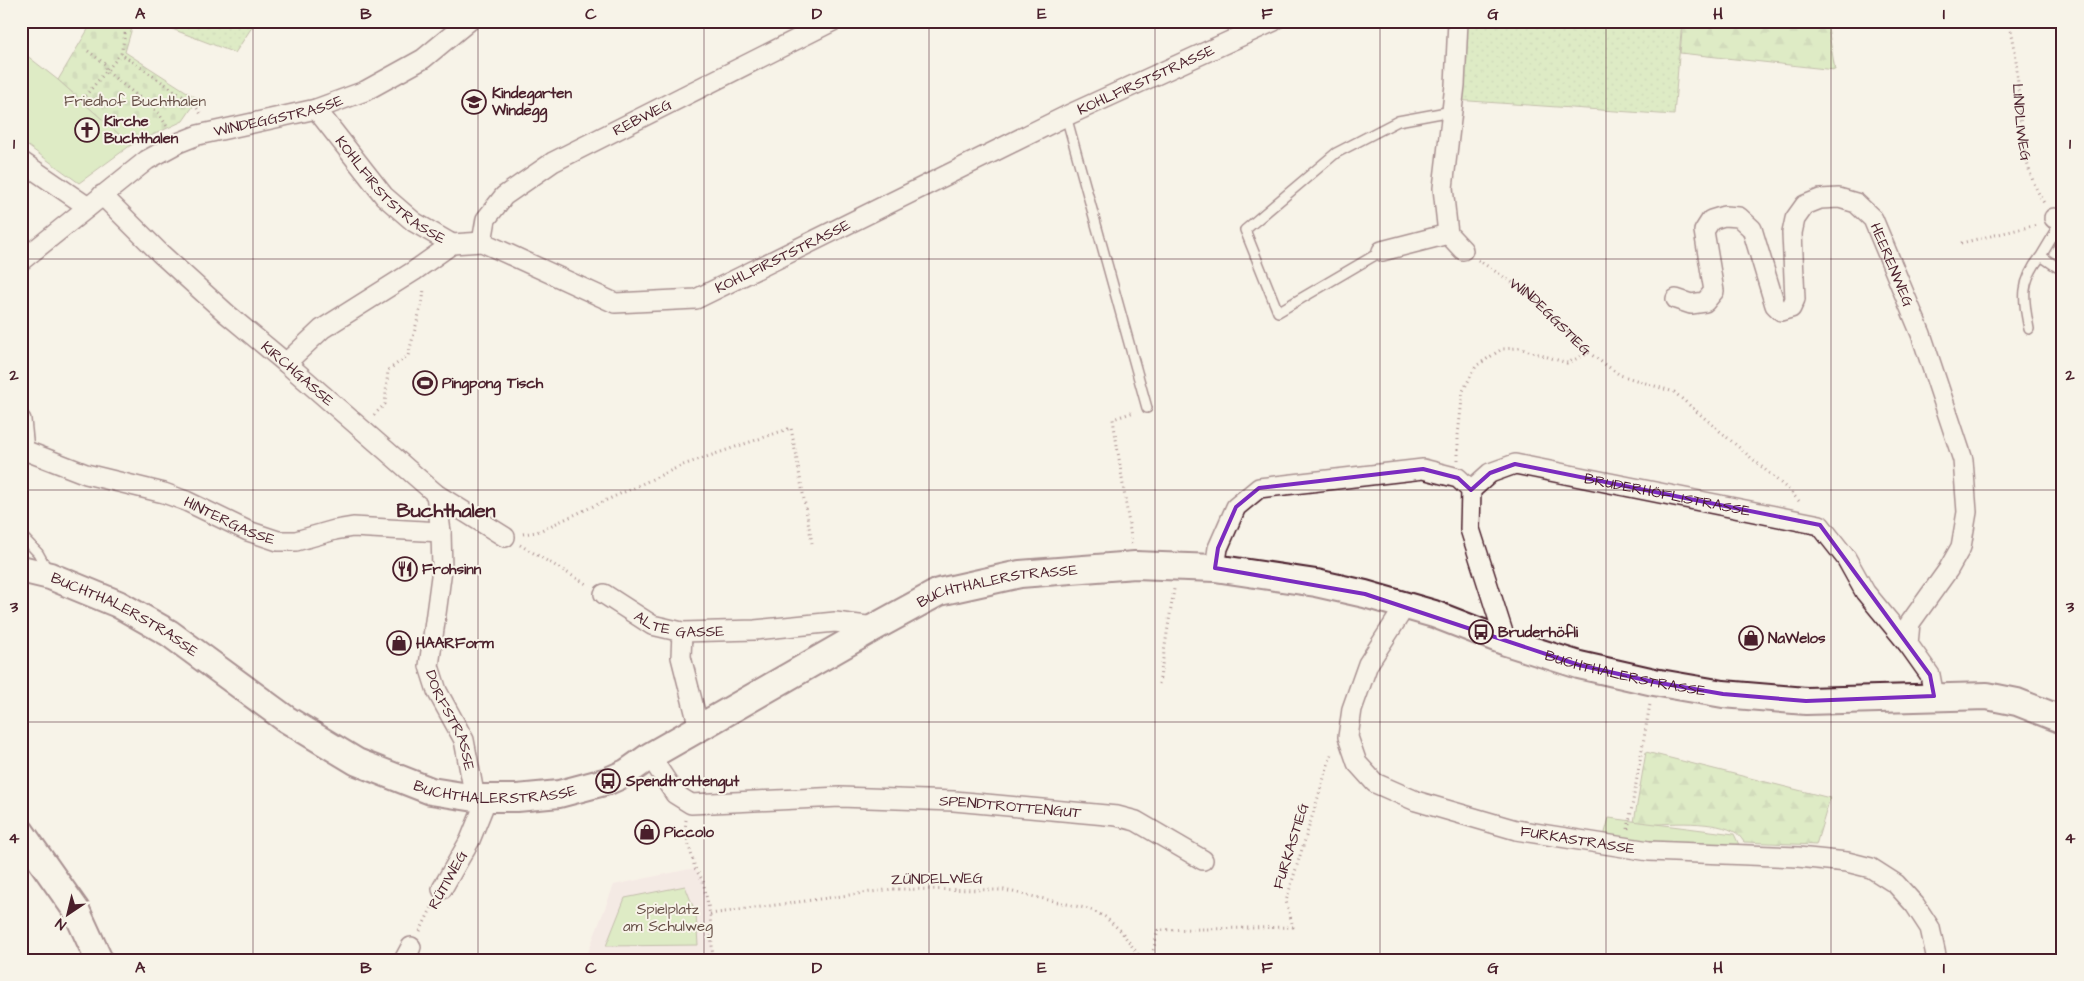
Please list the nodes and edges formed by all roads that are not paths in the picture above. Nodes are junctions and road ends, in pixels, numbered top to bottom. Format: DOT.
graph roads {
  1 [pos="469,21"];
  2 [pos="833,21"];
  3 [pos="1274,21"];
  4 [pos="1458,21"];
  5 [pos="316,109"];
  6 [pos="1452,111"];
  7 [pos="1066,116"];
  8 [pos="21,160"];
  9 [pos="95,201"];
  10 [pos="2058,219"];
  11 [pos="1448,234"];
  12 [pos="482,242"];
  13 [pos="452,244"];
  14 [pos="1463,250"];
  15 [pos="1382,251"];
  16 [pos="2041,256"];
  17 [pos="21,261"];
  18 [pos="2063,268"];
  19 [pos="1676,299"];
  20 [pos="2029,329"];
  21 [pos="286,363"];
  22 [pos="1148,408"];
  23 [pos="21,420"];
  24 [pos="23,452"];
  25 [pos="1464,484"];
  26 [pos="436,494"];
  27 [pos="441,532"];
  28 [pos="21,534"];
  29 [pos="505,537"];
  30 [pos="1215,568"];
  31 [pos="21,569"];
  32 [pos="50,576"];
  33 [pos="604,594"];
  34 [pos="1406,605"];
  35 [pos="875,627"];
  36 [pos="682,632"];
  37 [pos="1506,642"];
  38 [pos="1908,644"];
  39 [pos="1934,696"];
  40 [pos="2063,720"];
  41 [pos="699,728"];
  42 [pos="650,756"];
  43 [pos="481,798"];
  44 [pos="21,832"];
  45 [pos="1203,860"];
  46 [pos="442,889"];
  47 [pos="102,956"];
  48 [pos="1937,960"];
  1 -- 5 [label="street, WINDEGGSTRASSE"];
  2 -- 12 [label="street, REBWEG"];
  3 -- 7 [label="street, KOHLFIRSTSTRASSE"];
  4 -- 6 [label="street"];
  5 -- 9 [label="street, WINDEGGSTRASSE"];
  5 -- 13 [label="street, KOHLFIRSTSTRASSE"];
  6 -- 11 [label="street"];
  6 -- 15 [label="lane"];
  7 -- 12 [label="street, KOHLFIRSTSTRASSE"];
  7 -- 22 [label="lane"];
  8 -- 9 [label="street, KIRCHGASSE"];
  9 -- 17 [label="street, WINDEGGSTRASSE"];
  9 -- 21 [label="street, KIRCHGASSE"];
  10 -- 16 [label="lane"];
  11 -- 14 [label="street"];
  11 -- 15 [label="street"];
  12 -- 13 [label="street, KOHLFIRSTSTRASSE"];
  13 -- 21 [label="street"];
  16 -- 18 [label="lane"];
  16 -- 20 [label="lane"];
  19 -- 38 [label="street, HEERENWEG"];
  21 -- 26 [label="street, KIRCHGASSE"];
  23 -- 24 [label="street"];
  24 -- 27 [label="street, HINTERGASSE"];
  25 -- 30 [label="street"];
  25 -- 37 [label="street"];
  25 -- 38 [label="street, BRUDERHÖFLISTRASSE"];
  26 -- 27 [label="street, DORFSTRASSE"];
  26 -- 29 [label="street, KIRCHGASSE"];
  27 -- 43 [label="street, DORFSTRASSE"];
  28 -- 32 [label="lane"];
  30 -- 34 [label="street, BUCHTHALERSTRASSE"];
  30 -- 35 [label="street, BUCHTHALERSTRASSE"];
  31 -- 32 [label="street, BUCHTHALERSTRASSE"];
  32 -- 43 [label="street, BUCHTHALERSTRASSE"];
  33 -- 36 [label="street, ALTE GASSE"];
  34 -- 37 [label="street, BUCHTHALERSTRASSE"];
  34 -- 48 [label="street, FURKASTRASSE"];
  35 -- 36 [label="street, ALTE GASSE"];
  35 -- 41 [label="street, BUCHTHALERSTRASSE"];
  36 -- 41 [label="street"];
  37 -- 39 [label="street, BUCHTHALERSTRASSE"];
  38 -- 39 [label="street"];
  39 -- 40 [label="street, BUCHTHALERSTRASSE"];
  41 -- 42 [label="street, BUCHTHALERSTRASSE"];
  42 -- 43 [label="street, BUCHTHALERSTRASSE"];
  42 -- 45 [label="street, SPENDTROTTENGUT"];
  43 -- 46 [label="street, RÜTIWEG"];
  44 -- 47 [label="street"];
}
